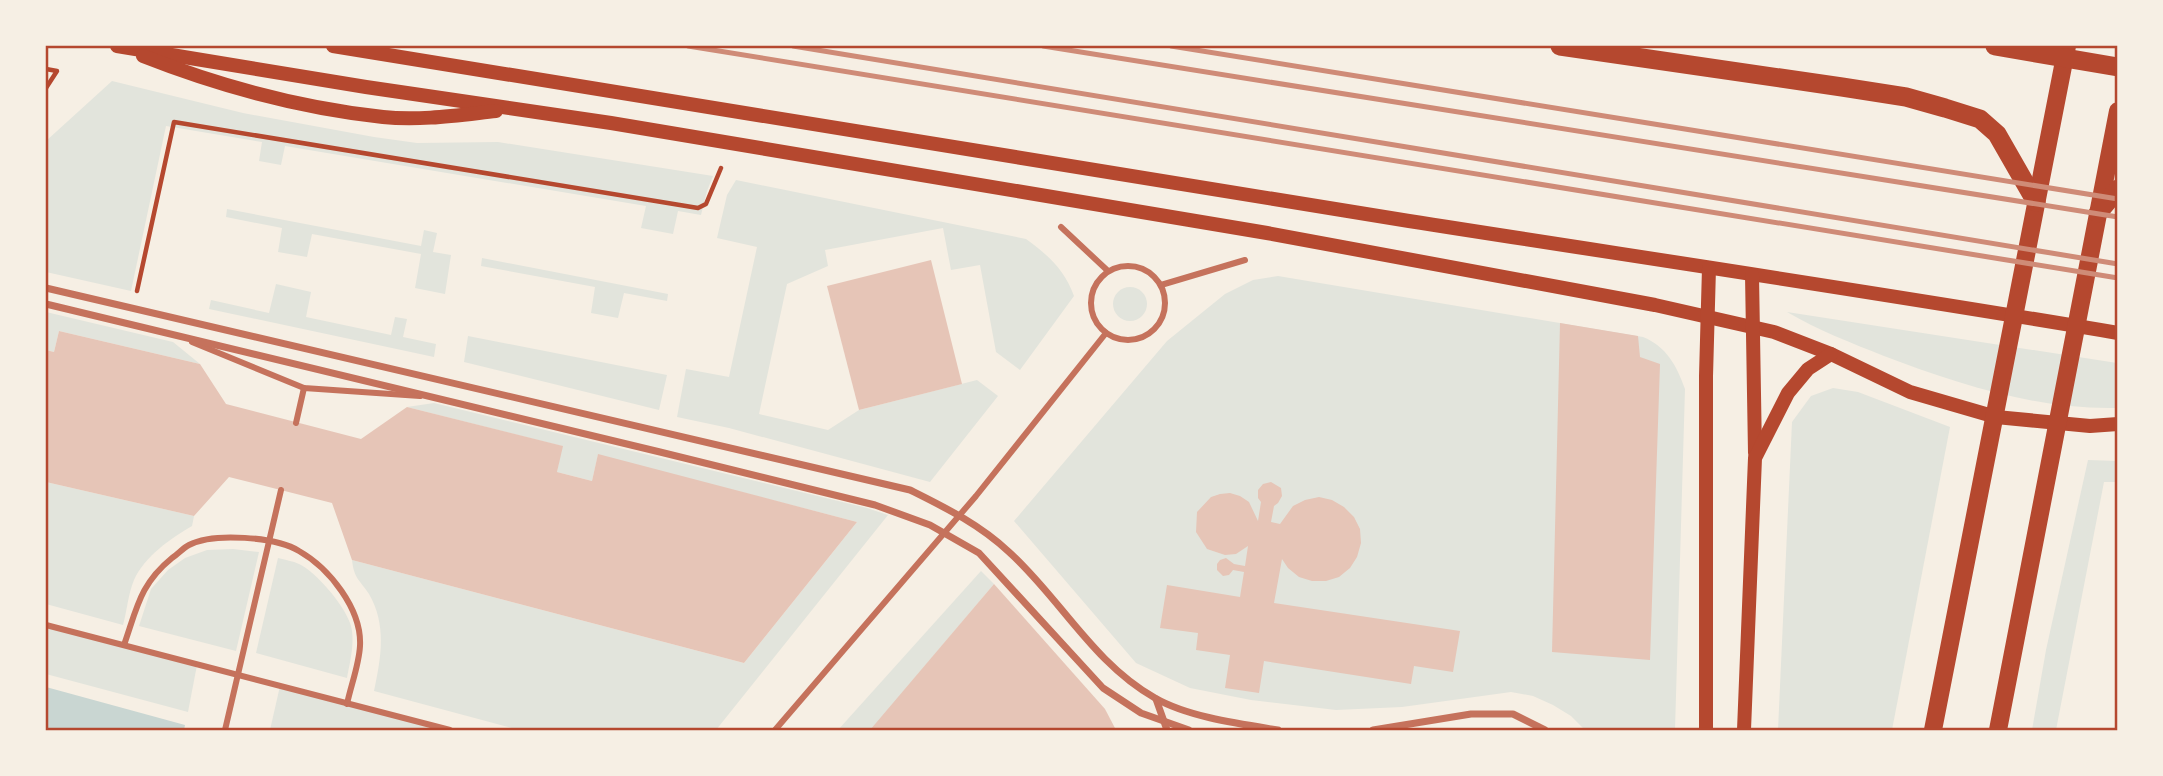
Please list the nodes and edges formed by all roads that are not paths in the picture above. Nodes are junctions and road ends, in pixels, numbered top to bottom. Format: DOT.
graph roads {
  1 [pos="118,46"];
  2 [pos="333,46"];
  3 [pos="1560,46"];
  4 [pos="1995,46"];
  5 [pos="2067,46"];
  6 [pos="2118,68"];
  7 [pos="514,108"];
  8 [pos="2118,111"];
  9 [pos="2118,189"];
  10 [pos="2036,202"];
  11 [pos="2098,213"];
  12 [pos="1060,227"];
  13 [pos="1245,260"];
  14 [pos="1709,268"];
  15 [pos="1108,271"];
  16 [pos="1752,275"];
  17 [pos="1161,285"];
  18 [pos="46,288"];
  19 [pos="46,304"];
  20 [pos="1707,317"];
  21 [pos="1752,325"];
  22 [pos="1106,333"];
  23 [pos="2118,333"];
  24 [pos="177,336"];
  25 [pos="1831,354"];
  26 [pos="304,388"];
  27 [pos="433,397"];
  28 [pos="296,423"];
  29 [pos="2118,425"];
  30 [pos="1755,458"];
  31 [pos="281,490"];
  32 [pos="960,514"];
  33 [pos="944,533"];
  34 [pos="269,543"];
  35 [pos="46,625"];
  36 [pos="124,645"];
  37 [pos="238,675"];
  38 [pos="1156,699"];
  39 [pos="347,704"];
  40 [pos="1164,721"];
  41 [pos="1999,729"];
  42 [pos="225,730"];
  43 [pos="450,730"];
  44 [pos="775,730"];
  45 [pos="1167,730"];
  46 [pos="1189,730"];
  47 [pos="1278,730"];
  48 [pos="1373,730"];
  49 [pos="1545,730"];
  50 [pos="1706,730"];
  51 [pos="1744,730"];
  52 [pos="1933,730"];
  1 -- 7 [label="main road"];
  1 -- 7 [label="main road"];
  2 -- 14 [label="main road"];
  3 -- 10 [label="highway"];
  4 -- 6 [label="highway"];
  5 -- 10 [label="main road"];
  7 -- 20 [label="main road"];
  8 -- 11 [label="main road"];
  9 -- 11 [label="highway"];
  10 -- 52 [label="main road"];
  11 -- 41 [label="main road"];
  12 -- 15 [label="street"];
  13 -- 17 [label="street"];
  14 -- 16 [label="main road"];
  14 -- 20 [label="main road"];
  15 -- 17 [label="street"];
  15 -- 22 [label="street"];
  16 -- 21 [label="main road"];
  16 -- 23 [label="main road"];
  17 -- 22 [label="street"];
  18 -- 32 [label="street"];
  19 -- 24 [label="street"];
  20 -- 21 [label="main road"];
  20 -- 50 [label="main road"];
  21 -- 25 [label="main road"];
  21 -- 30 [label="main road"];
  22 -- 32 [label="street"];
  24 -- 26 [label="street"];
  24 -- 27 [label="street"];
  25 -- 29 [label="main road"];
  25 -- 30 [label="main road"];
  26 -- 27 [label="street"];
  26 -- 28 [label="street"];
  27 -- 33 [label="street"];
  30 -- 51 [label="main road"];
  31 -- 34 [label="street"];
  32 -- 33 [label="street"];
  32 -- 38 [label="street"];
  33 -- 40 [label="street"];
  33 -- 44 [label="street"];
  34 -- 36 [label="street"];
  34 -- 37 [label="street"];
  34 -- 39 [label="street"];
  35 -- 36 [label="street"];
  36 -- 37 [label="street"];
  37 -- 39 [label="street"];
  37 -- 42 [label="street"];
  38 -- 40 [label="street"];
  38 -- 47 [label="street"];
  39 -- 43 [label="street"];
  40 -- 45 [label="street"];
  40 -- 46 [label="street"];
  48 -- 49 [label="street"];
}
